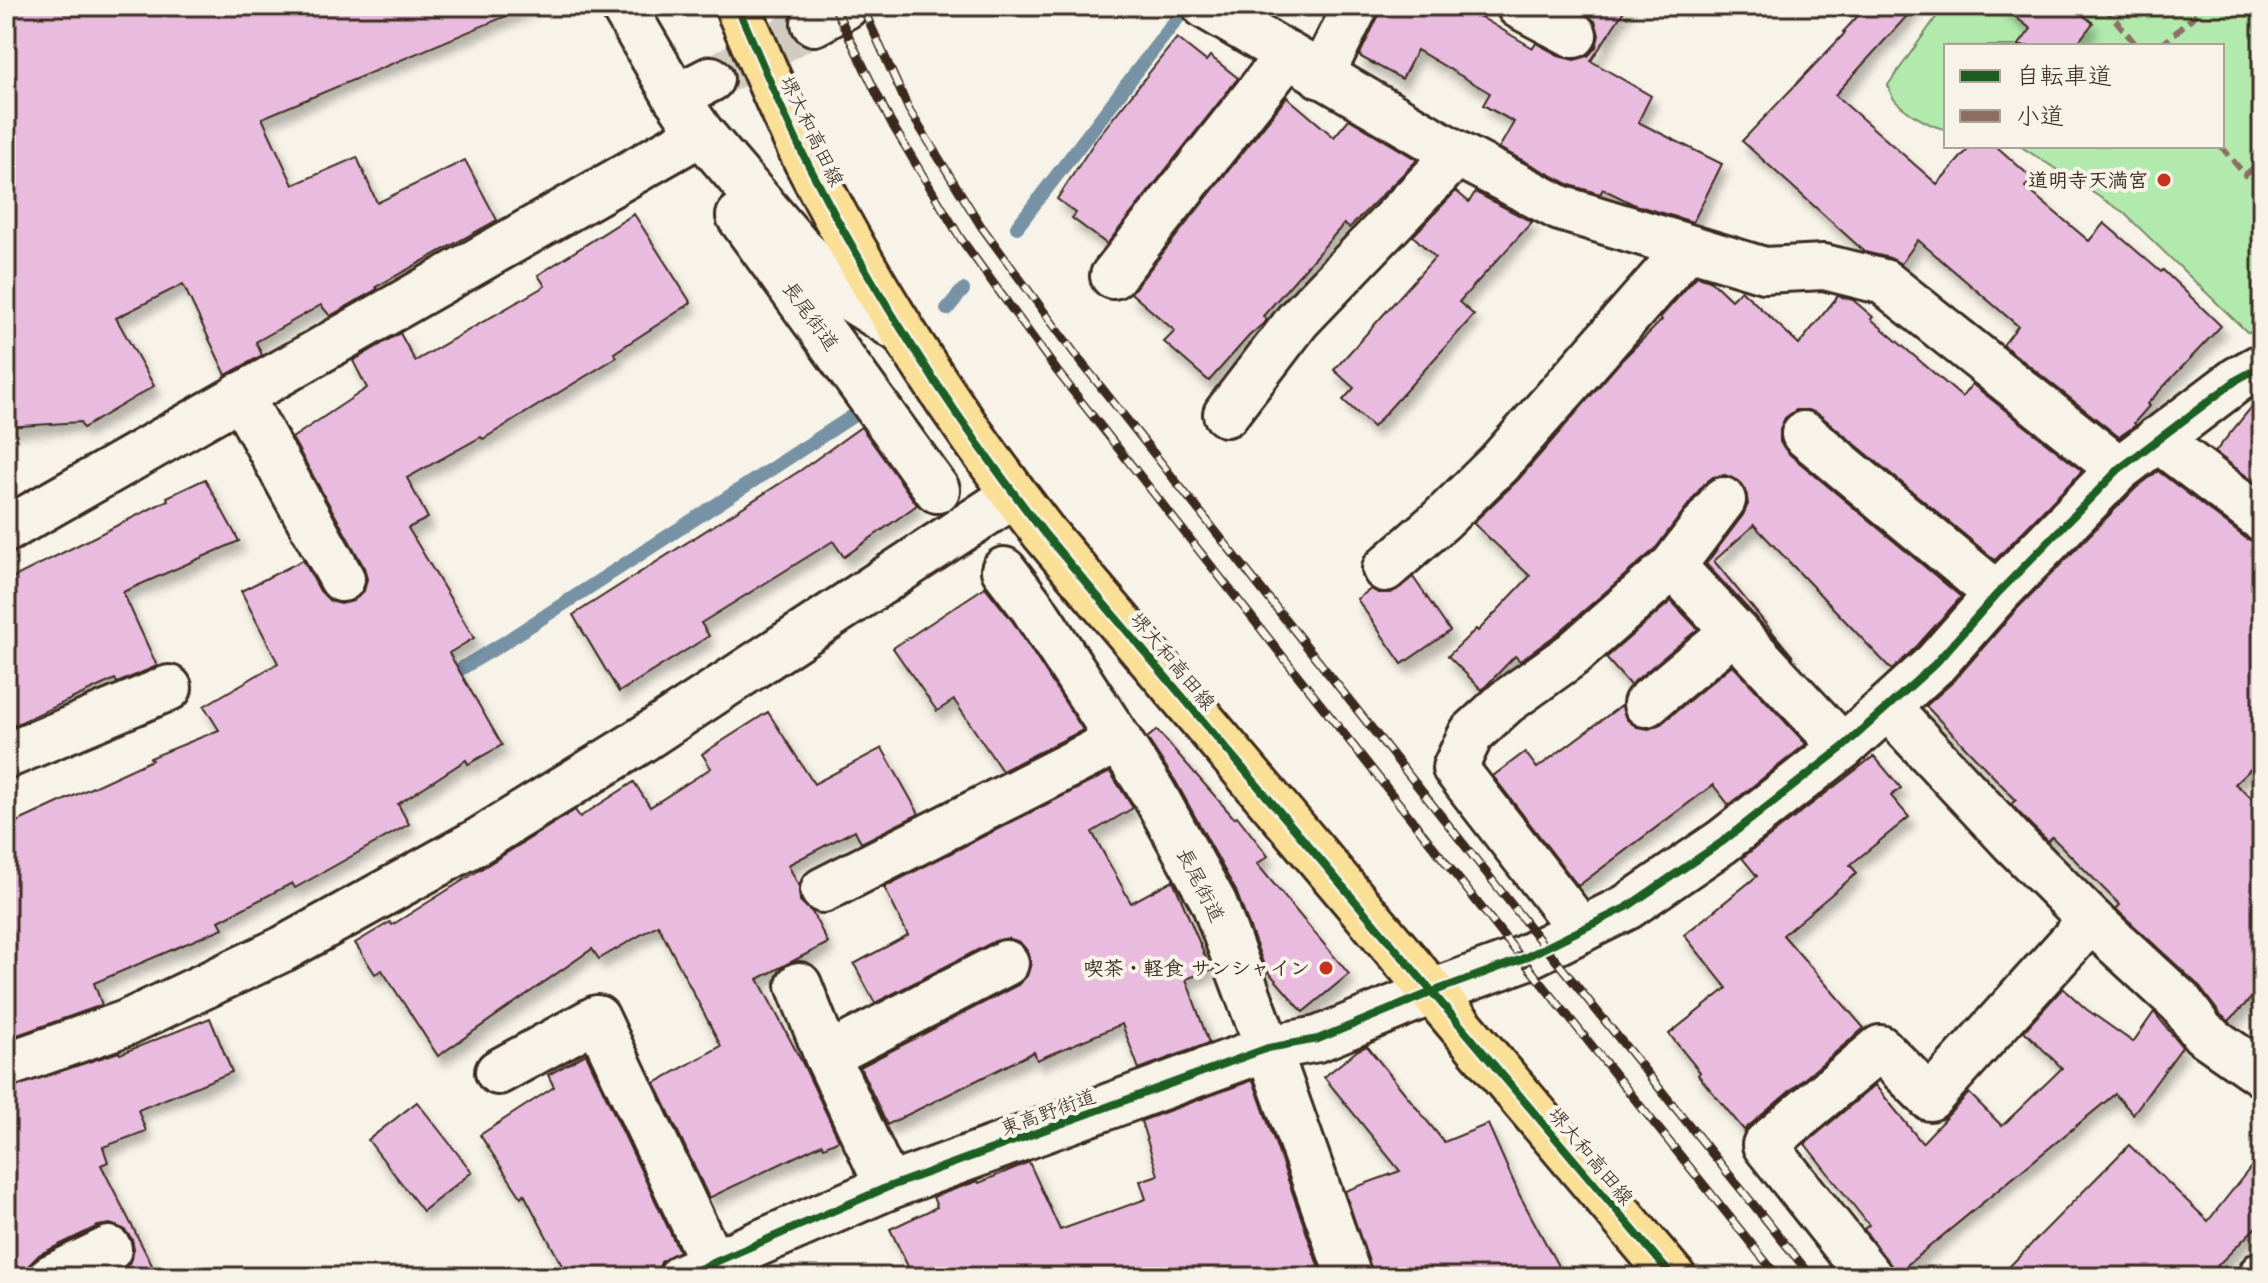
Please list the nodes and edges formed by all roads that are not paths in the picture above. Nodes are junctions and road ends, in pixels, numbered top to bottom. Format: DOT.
graph roads {
  1 [pos="623,6"];
  2 [pos="737,6"];
  3 [pos="1205,6"];
  4 [pos="1356,6"];
  5 [pos="1519,6"];
  6 [pos="1574,35"];
  7 [pos="1304,66"];
  8 [pos="693,138"];
  9 [pos="1457,154"];
  10 [pos="1687,249"];
  11 [pos="1113,276"];
  12 [pos="900,330"];
  13 [pos="2262,366"];
  14 [pos="240,395"];
  15 [pos="1226,414"];
  16 [pos="1804,434"];
  17 [pos="2157,439"];
  18 [pos="2119,469"];
  19 [pos="937,490"];
  20 [pos="1014,495"];
  21 [pos="1723,500"];
  22 [pos="2262,519"];
  23 [pos="6,530"];
  24 [pos="1673,566"];
  25 [pos="1385,569"];
  26 [pos="1004,570"];
  27 [pos="342,579"];
  28 [pos="1997,594"];
  29 [pos="1734,631"];
  30 [pos="169,688"];
  31 [pos="1646,704"];
  32 [pos="1888,708"];
  33 [pos="1119,740"];
  34 [pos="1843,747"];
  35 [pos="6,756"];
  36 [pos="823,890"];
  37 [pos="2091,920"];
  38 [pos="1581,930"];
  39 [pos="1006,963"];
  40 [pos="799,985"];
  41 [pos="1432,992"];
  42 [pos="1268,1048"];
  43 [pos="827,1056"];
  44 [pos="6,1065"];
  45 [pos="498,1072"];
  46 [pos="2262,1074"];
  47 [pos="888,1187"];
  48 [pos="109,1249"];
  49 [pos="724,1266"];
  50 [pos="51,1277"];
  51 [pos="1349,1277"];
  52 [pos="1673,1277"];
  53 [pos="1870,1277"];
  1 -- 8 [label="street, 長尾街道"];
  2 -- 12 [label="main road, 堺大和高田線"];
  3 -- 7 [label="street"];
  4 -- 7 [label="street"];
  5 -- 6 [label="street"];
  7 -- 9 [label="street"];
  7 -- 11 [label="street"];
  8 -- 12 [label="street"];
  8 -- 14 [label="street"];
  8 -- 19 [label="street, 長尾街道"];
  9 -- 10 [label="street"];
  9 -- 15 [label="street"];
  10 -- 18 [label="street"];
  10 -- 25 [label="street"];
  12 -- 20 [label="main road, 堺大和高田線"];
  13 -- 17 [label="street, 東高野街道"];
  14 -- 23 [label="street"];
  14 -- 27 [label="street"];
  16 -- 28 [label="street"];
  17 -- 18 [label="street, 東高野街道"];
  17 -- 22 [label="street"];
  18 -- 28 [label="street, 東高野街道"];
  20 -- 41 [label="main road, 堺大和高田線"];
  20 -- 44 [label="street"];
  21 -- 24 [label="street"];
  24 -- 29 [label="street"];
  24 -- 38 [label="street"];
  26 -- 33 [label="street, 長尾街道"];
  28 -- 32 [label="street, 東高野街道"];
  29 -- 31 [label="street"];
  29 -- 34 [label="street"];
  30 -- 35 [label="street"];
  32 -- 34 [label="street, 東高野街道"];
  32 -- 37 [label="street"];
  33 -- 36 [label="street"];
  33 -- 42 [label="street, 長尾街道"];
  34 -- 38 [label="street, 東高野街道"];
  37 -- 46 [label="street"];
  37 -- 53 [label="street"];
  38 -- 41 [label="street, 東高野街道"];
  39 -- 43 [label="street"];
  40 -- 43 [label="street"];
  41 -- 42 [label="street, 東高野街道"];
  41 -- 52 [label="main road, 堺大和高田線"];
  42 -- 47 [label="street, 東高野街道"];
  42 -- 51 [label="street, 長尾街道"];
  43 -- 47 [label="street"];
  45 -- 49 [label="street"];
  47 -- 49 [label="street, 東高野街道"];
  48 -- 50 [label="street"];
}
